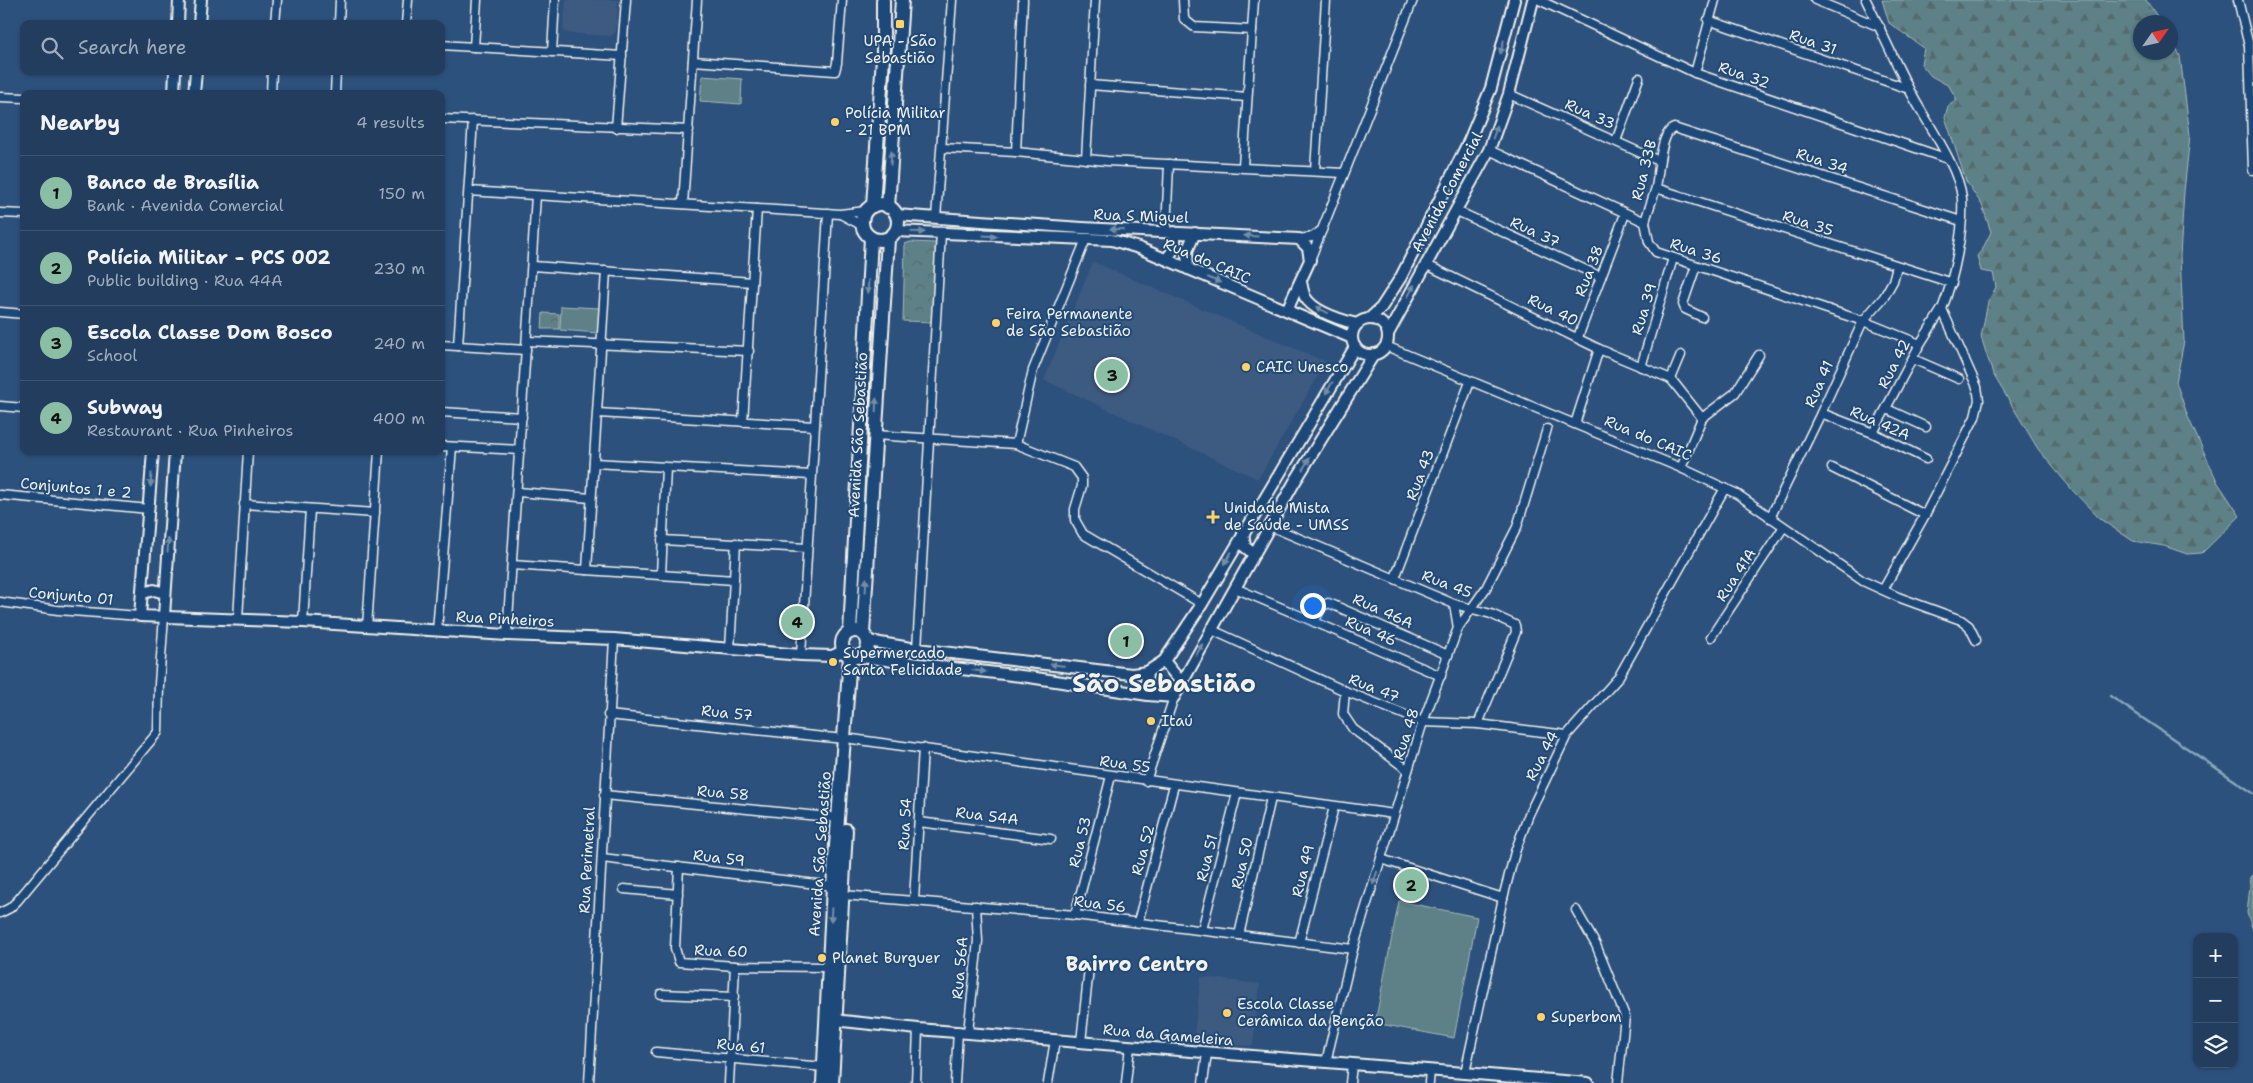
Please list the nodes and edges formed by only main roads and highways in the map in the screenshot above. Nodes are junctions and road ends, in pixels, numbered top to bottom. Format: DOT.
graph roads {
  1 [pos="882,0"];
  2 [pos="902,0"];
  3 [pos="869,209"];
  4 [pos="892,211"];
  5 [pos="892,235"];
  6 [pos="871,238"];
  7 [pos="850,632"];
  8 [pos="866,637"];
  9 [pos="853,656"];
  10 [pos="848,739"];
  11 [pos="838,891"];
  12 [pos="831,1017"];
  13 [pos="823,1083"];
  14 [pos="832,1083"];
  1 -- 3 [label="main road"];
  4 -- 2 [label="main road, one-way"];
  3 -- 4 [label="main road"];
  3 -- 6 [label="main road"];
  4 -- 5 [label="main road"];
  5 -- 6 [label="main road"];
  8 -- 5 [label="main road, Avenida São Sebastião, one-way"];
  6 -- 7 [label="main road, Avenida São Sebastião, one-way"];
  7 -- 8 [label="main road"];
  7 -- 9 [label="main road"];
  8 -- 9 [label="main road"];
  9 -- 10 [label="main road, Avenida São Sebastião"];
  10 -- 11 [label="main road, Avenida São Sebastião"];
  10 -- 11 [label="main road, Avenida São Sebastião"];
  11 -- 12 [label="main road, Avenida São Sebastião"];
  11 -- 12 [label="main road, Avenida São Sebastião, one-way"];
  12 -- 13 [label="main road, Avenida São Sebastião"];
  12 -- 14 [label="main road, Avenida São Sebastião"];
}
